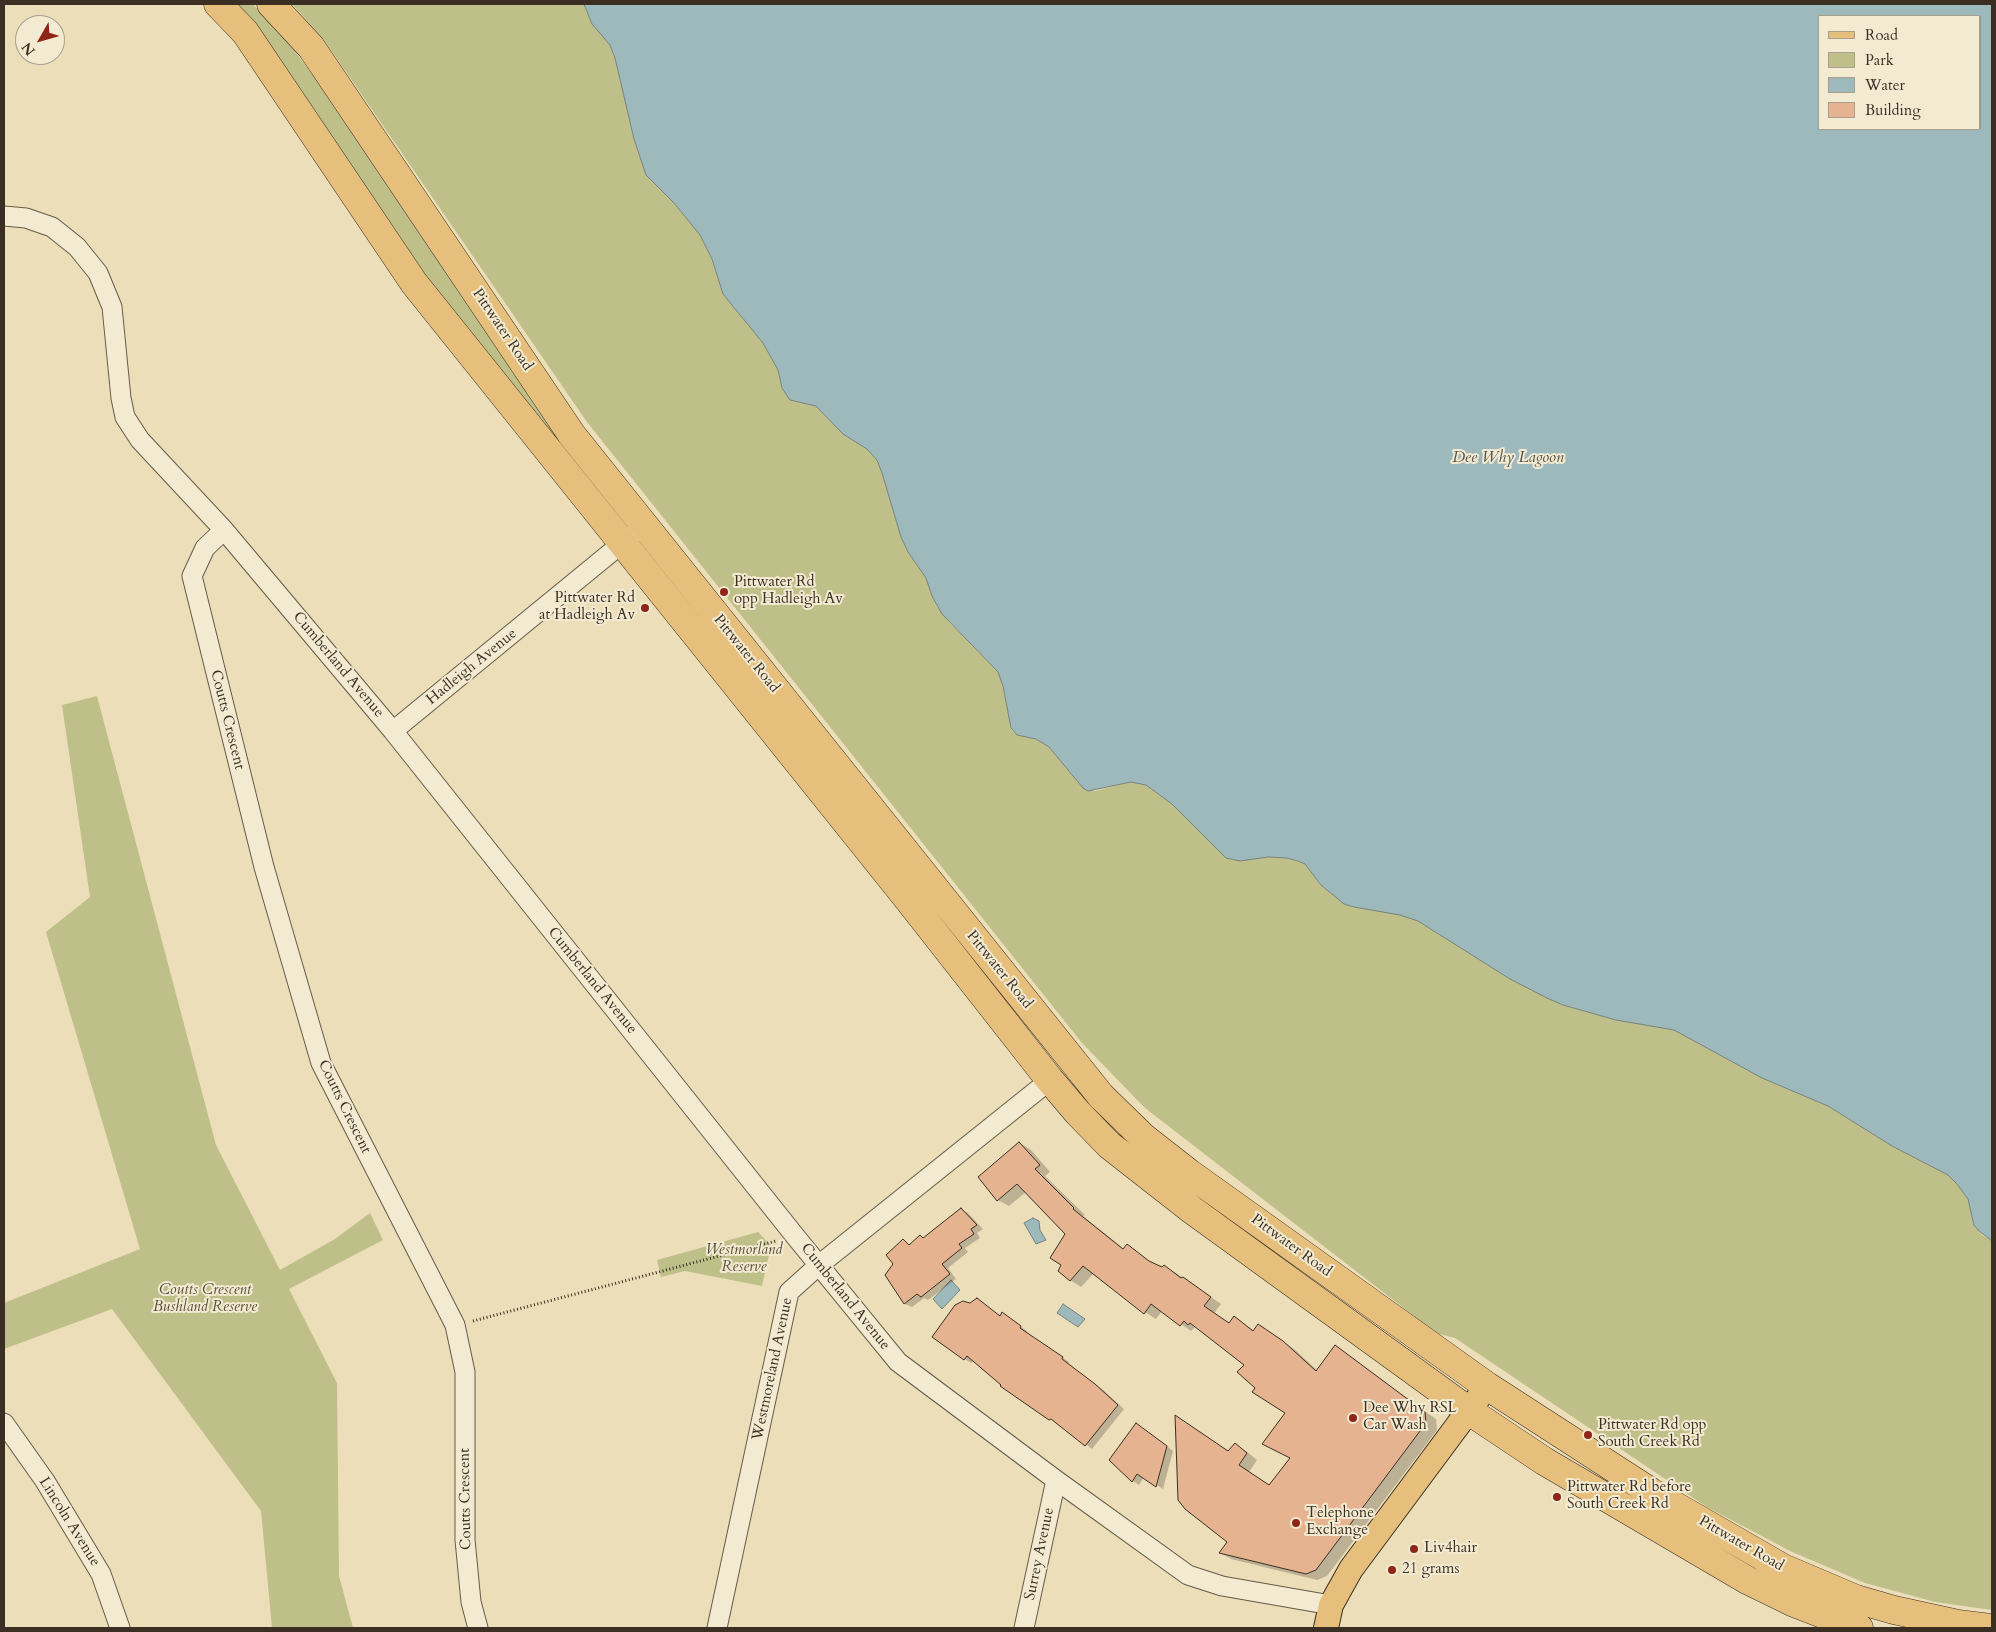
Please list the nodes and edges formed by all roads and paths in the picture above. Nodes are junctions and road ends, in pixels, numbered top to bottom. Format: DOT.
graph roads {
  1 [pos="218,4"];
  2 [pos="271,4"];
  3 [pos="4,216"];
  4 [pos="643,526"];
  5 [pos="224,530"];
  6 [pos="622,544"];
  7 [pos="393,731"];
  8 [pos="1050,1080"];
  9 [pos="795,1236"];
  10 [pos="818,1265"];
  11 [pos="455,1325"];
  12 [pos="1487,1386"];
  13 [pos="1469,1411"];
  14 [pos="4,1423"];
  15 [pos="1056,1480"];
  16 [pos="1331,1605"];
  17 [pos="120,1628"];
  18 [pos="478,1628"];
  19 [pos="717,1628"];
  20 [pos="1024,1628"];
  21 [pos="1326,1628"];
  22 [pos="1859,1628"];
  23 [pos="1990,1628"];
  1 -- 6 [label="highway, Pittwater Road"];
  2 -- 4 [label="highway, Pittwater Road"];
  3 -- 5 [label="street, Cumberland Avenue"];
  4 -- 6 [label="street, Hadleigh Avenue"];
  4 -- 12 [label="highway, Pittwater Road"];
  5 -- 7 [label="street, Cumberland Avenue"];
  5 -- 11 [label="street, Coutts Crescent"];
  6 -- 7 [label="street, Hadleigh Avenue"];
  6 -- 8 [label="highway, Pittwater Road"];
  7 -- 9 [label="street, Cumberland Avenue"];
  8 -- 10 [label="street, Westmoreland Avenue"];
  8 -- 13 [label="highway, Pittwater Road"];
  9 -- 10 [label="street, Cumberland Avenue"];
  9 -- 11 [label="path"];
  10 -- 15 [label="street, Cumberland Avenue"];
  10 -- 19 [label="street, Westmoreland Avenue"];
  11 -- 18 [label="street, Coutts Crescent"];
  12 -- 13 [label="main road"];
  12 -- 23 [label="highway, Pittwater Road"];
  13 -- 16 [label="main road"];
  13 -- 22 [label="highway, Pittwater Road"];
  14 -- 17 [label="street, Lincoln Avenue"];
  15 -- 16 [label="street, Cumberland Avenue"];
  15 -- 20 [label="street, Surrey Avenue"];
  16 -- 21 [label="main road"];
}
